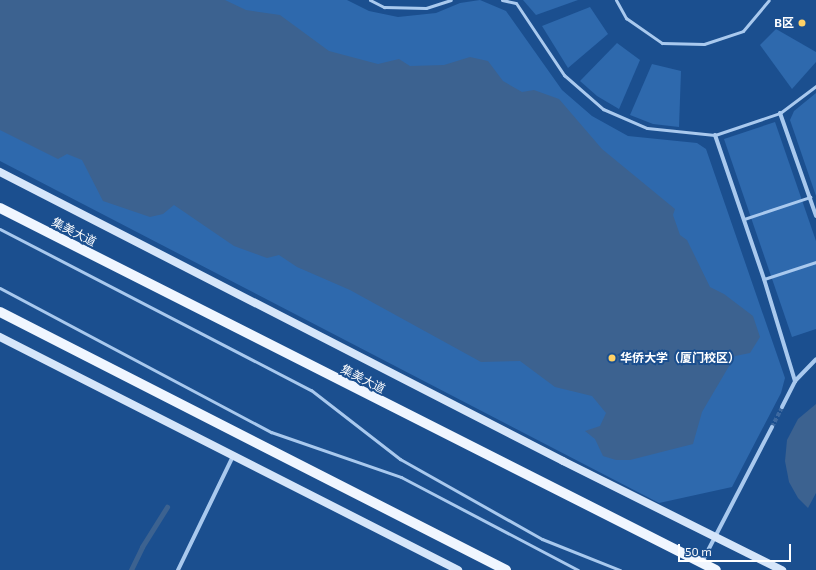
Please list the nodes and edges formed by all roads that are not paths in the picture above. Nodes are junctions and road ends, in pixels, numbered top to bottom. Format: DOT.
graph roads {
  1 [pos="370,0"];
  2 [pos="451,0"];
  3 [pos="502,0"];
  4 [pos="616,0"];
  5 [pos="770,0"];
  6 [pos="816,86"];
  7 [pos="780,113"];
  8 [pos="715,135"];
  9 [pos="0,172"];
  10 [pos="810,197"];
  11 [pos="0,208"];
  12 [pos="816,216"];
  13 [pos="744,219"];
  14 [pos="0,229"];
  15 [pos="816,262"];
  16 [pos="764,279"];
  17 [pos="0,288"];
  18 [pos="0,312"];
  19 [pos="0,337"];
  20 [pos="816,358"];
  21 [pos="795,381"];
  22 [pos="782,407"];
  23 [pos="772,427"];
  24 [pos="233,456"];
  25 [pos="716,536"];
  26 [pos="701,563"];
  27 [pos="178,570"];
  28 [pos="458,570"];
  29 [pos="506,570"];
  30 [pos="578,570"];
  31 [pos="620,570"];
  32 [pos="716,570"];
  33 [pos="782,570"];
  1 -- 2 [label="lane"];
  3 -- 8 [label="lane"];
  4 -- 5 [label="lane"];
  6 -- 7 [label="lane"];
  7 -- 8 [label="lane"];
  7 -- 10 [label="street"];
  8 -- 13 [label="street"];
  9 -- 25 [label="main road"];
  10 -- 12 [label="street"];
  10 -- 13 [label="lane"];
  11 -- 26 [label="main road, 集美大道"];
  13 -- 16 [label="street"];
  14 -- 31 [label="lane"];
  15 -- 16 [label="lane"];
  16 -- 21 [label="street"];
  17 -- 30 [label="lane"];
  18 -- 29 [label="main road"];
  19 -- 24 [label="main road"];
  20 -- 21 [label="street"];
  21 -- 22 [label="street"];
  23 -- 25 [label="street"];
  24 -- 27 [label="street"];
  24 -- 28 [label="main road"];
  25 -- 26 [label="street"];
  25 -- 33 [label="main road"];
  26 -- 32 [label="main road, 集美大道"];
}
